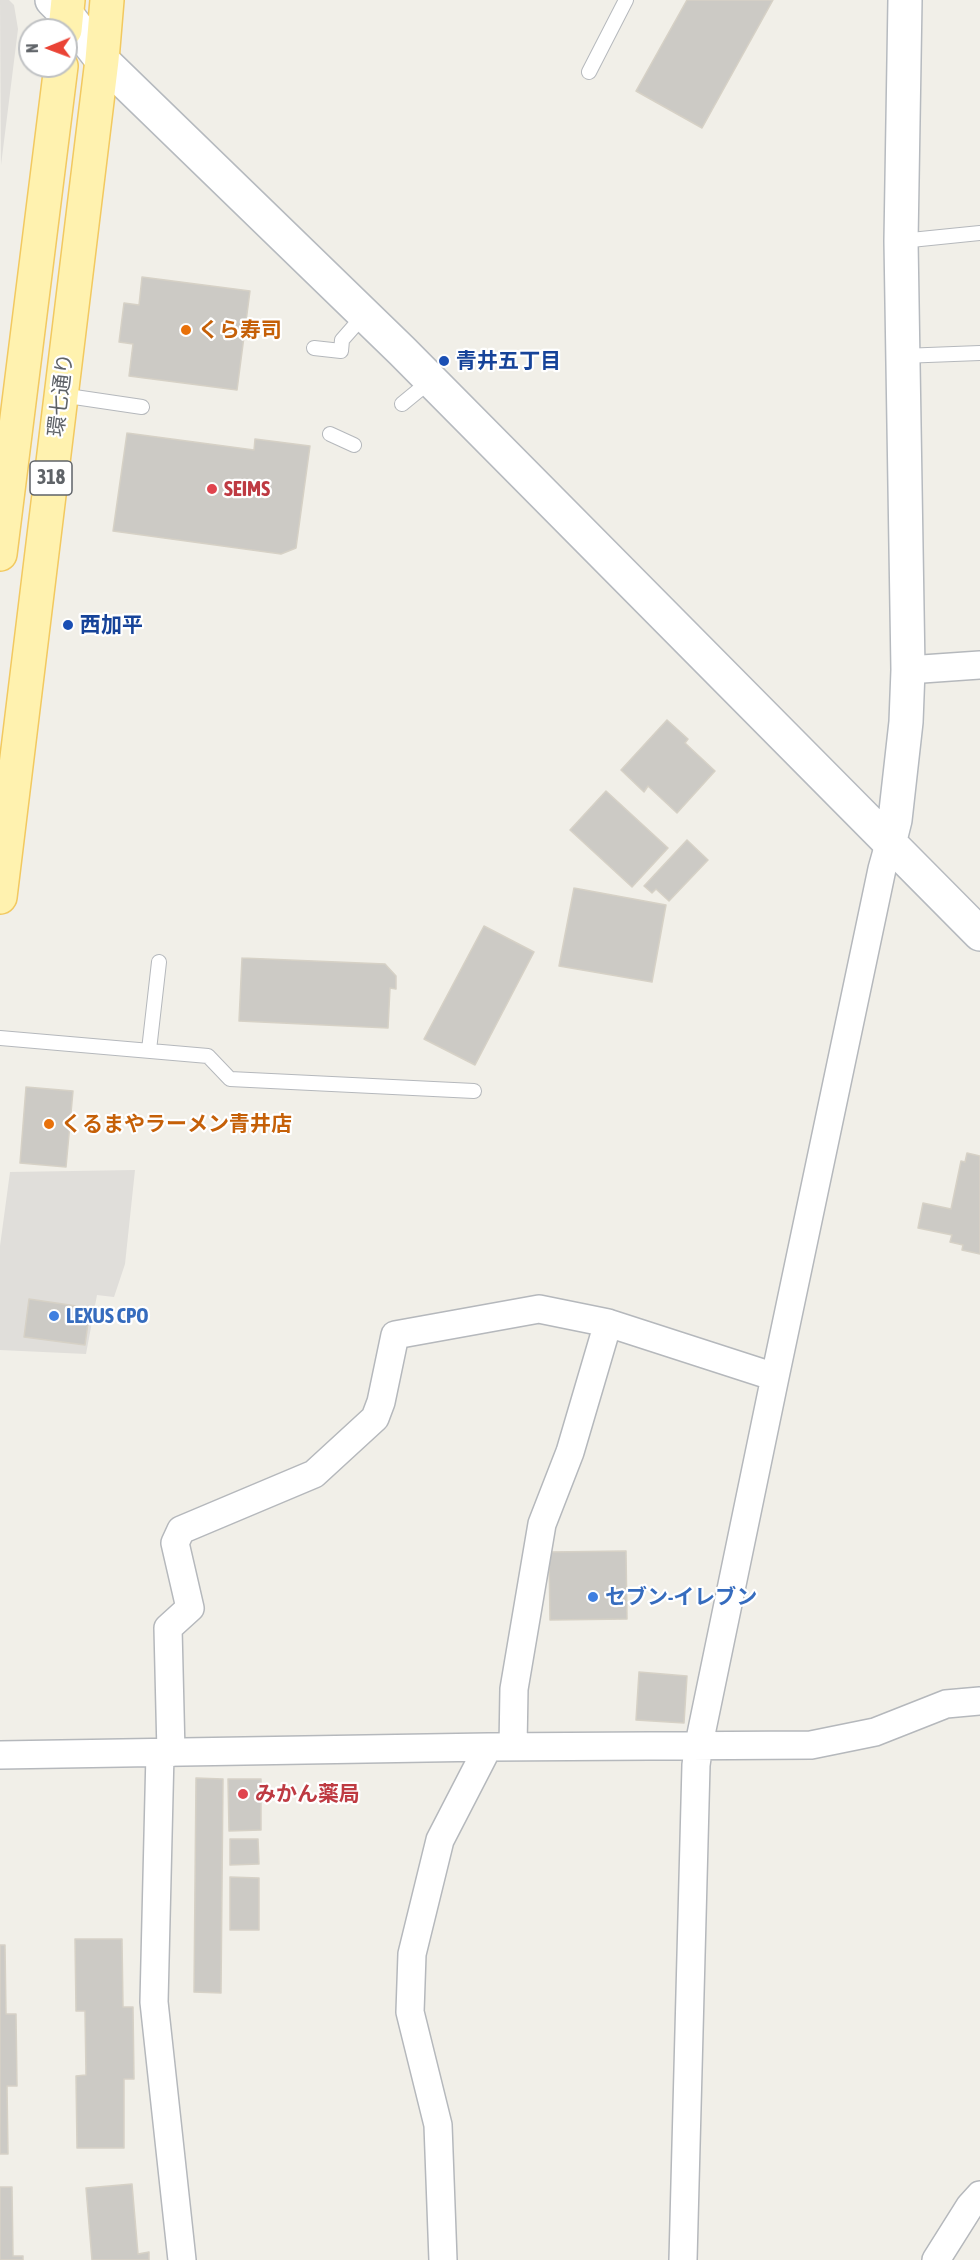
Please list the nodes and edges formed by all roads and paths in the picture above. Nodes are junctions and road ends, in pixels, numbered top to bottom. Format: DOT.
graph roads {
  1 [pos="107,0"];
  2 [pos="626,0"];
  3 [pos="905,0"];
  4 [pos="63,11"];
  5 [pos="102,60"];
  6 [pos="589,72"];
  7 [pos="59,78"];
  8 [pos="980,233"];
  9 [pos="901,241"];
  10 [pos="364,315"];
  11 [pos="314,348"];
  12 [pos="980,353"];
  13 [pos="902,356"];
  14 [pos="430,381"];
  15 [pos="61,395"];
  16 [pos="402,404"];
  17 [pos="142,407"];
  18 [pos="330,434"];
  19 [pos="354,445"];
  20 [pos="5,475"];
  21 [pos="0,554"];
  22 [pos="980,665"];
  23 [pos="908,670"];
  24 [pos="889,844"];
  25 [pos="0,897"];
  26 [pos="980,934"];
  27 [pos="159,962"];
  28 [pos="0,1038"];
  29 [pos="149,1050"];
  30 [pos="474,1091"];
  31 [pos="608,1323"];
  32 [pos="775,1377"];
  33 [pos="980,1701"];
  34 [pos="699,1744"];
  35 [pos="500,1747"];
  36 [pos="166,1753"];
  37 [pos="0,1755"];
  38 [pos="980,2195"];
  39 [pos="182,2260"];
  40 [pos="443,2260"];
  41 [pos="683,2260"];
  42 [pos="936,2260"];
  1 -- 5 [label="main road, 環七通り / 318"];
  2 -- 6 [label="lane"];
  3 -- 9 [label="street"];
  4 -- 5 [label="street"];
  5 -- 10 [label="street"];
  5 -- 15 [label="main road, 環七通り / 318"];
  7 -- 20 [label="main road, 環七通り / 318"];
  8 -- 9 [label="lane"];
  9 -- 13 [label="street"];
  10 -- 11 [label="lane"];
  10 -- 14 [label="street"];
  12 -- 13 [label="lane"];
  13 -- 23 [label="street"];
  14 -- 16 [label="lane"];
  14 -- 24 [label="street"];
  15 -- 17 [label="lane"];
  15 -- 25 [label="main road, 環七通り / 318"];
  18 -- 19 [label="lane"];
  20 -- 21 [label="main road, 環七通り / 318"];
  22 -- 23 [label="street"];
  23 -- 24 [label="street"];
  24 -- 26 [label="street"];
  24 -- 32 [label="street"];
  27 -- 29 [label="lane"];
  28 -- 29 [label="lane"];
  29 -- 30 [label="lane"];
  31 -- 32 [label="street"];
  31 -- 35 [label="street"];
  31 -- 36 [label="street"];
  32 -- 34 [label="street"];
  33 -- 34 [label="street"];
  34 -- 35 [label="street"];
  34 -- 41 [label="street"];
  35 -- 36 [label="street"];
  35 -- 40 [label="street"];
  36 -- 37 [label="street"];
  36 -- 39 [label="street"];
  38 -- 42 [label="street"];
}
